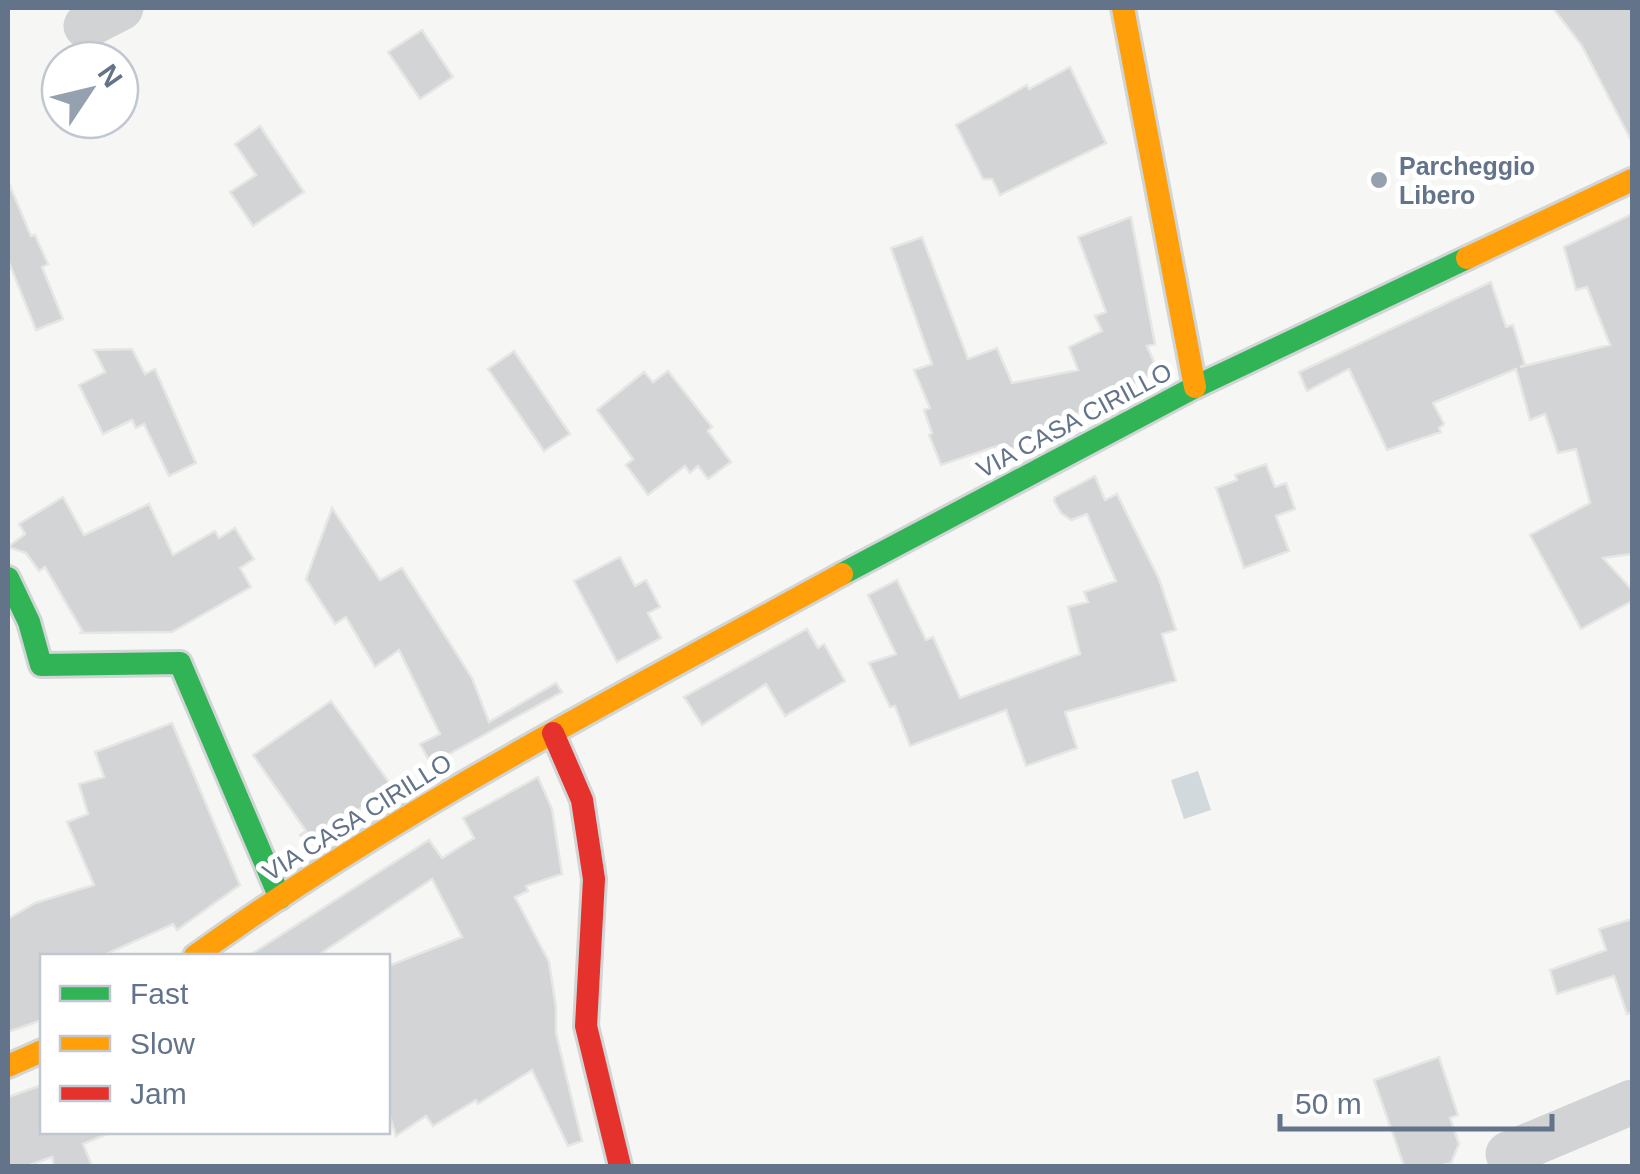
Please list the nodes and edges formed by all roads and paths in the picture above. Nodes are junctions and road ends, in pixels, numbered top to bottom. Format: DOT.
graph roads {
  1 [pos="1123,8"];
  2 [pos="1632,180"];
  3 [pos="1195,387"];
  4 [pos="8,578"];
  5 [pos="554,734"];
  6 [pos="280,898"];
  7 [pos="197,954"];
  8 [pos="40,1052"];
  9 [pos="8,1066"];
  10 [pos="1632,1102"];
  11 [pos="1508,1154"];
  12 [pos="620,1166"];
  1 -- 3 [label="street"];
  2 -- 3 [label="street, VIA CASA CIRILLO"];
  3 -- 5 [label="street, VIA CASA CIRILLO"];
  4 -- 6 [label="street"];
  5 -- 6 [label="street, VIA CASA CIRILLO"];
  5 -- 12 [label="street"];
  6 -- 7 [label="street, VIA CASA CIRILLO"];
  8 -- 9 [label="street"];
  10 -- 11 [label="street"];
}
